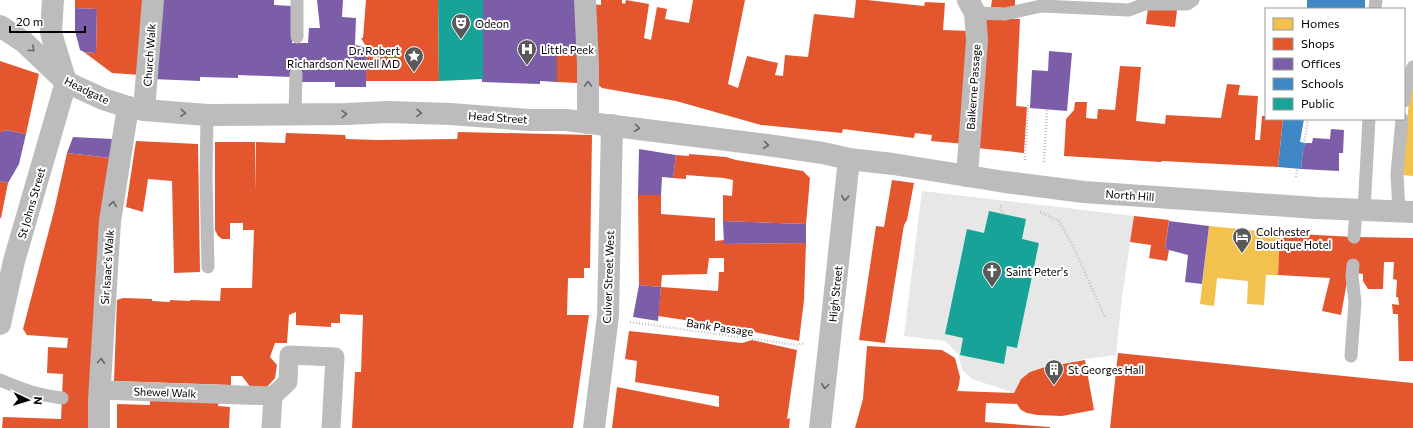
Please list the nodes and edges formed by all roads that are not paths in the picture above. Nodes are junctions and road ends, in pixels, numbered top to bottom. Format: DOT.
graph roads {
  1 [pos="53,0"];
  2 [pos="153,0"];
  3 [pos="297,0"];
  4 [pos="584,0"];
  5 [pos="1193,0"];
  6 [pos="971,6"];
  7 [pos="0,26"];
  8 [pos="297,37"];
  9 [pos="1413,67"];
  10 [pos="296,74"];
  11 [pos="66,82"];
  12 [pos="1405,93"];
  13 [pos="136,109"];
  14 [pos="295,114"];
  15 [pos="207,115"];
  16 [pos="1369,120"];
  17 [pos="1402,120"];
  18 [pos="588,122"];
  19 [pos="612,125"];
  20 [pos="849,159"];
  21 [pos="967,176"];
  22 [pos="1360,211"];
  23 [pos="1406,212"];
  24 [pos="1354,237"];
  25 [pos="1353,265"];
  26 [pos="208,267"];
  27 [pos="0,324"];
  28 [pos="1351,356"];
  29 [pos="0,380"];
  30 [pos="97,396"];
  31 [pos="273,396"];
  32 [pos="62,398"];
  33 [pos="99,428"];
  34 [pos="271,428"];
  35 [pos="331,428"];
  36 [pos="594,428"];
  37 [pos="820,428"];
  1 -- 11 [label="street"];
  2 -- 13 [label="street, Church Walk"];
  3 -- 8 [label="lane"];
  18 -- 4 [label="street, one-way"];
  5 -- 6 [label="lane"];
  6 -- 21 [label="street, Balkerne Passage"];
  7 -- 11 [label="street, Headgate, one-way"];
  9 -- 12 [label="lane"];
  10 -- 14 [label="lane"];
  11 -- 13 [label="street, Headgate"];
  11 -- 27 [label="street, St Johns Street"];
  13 -- 15 [label="street, Head Street, one-way"];
  30 -- 13 [label="street, Sir Isaac's Walk, one-way"];
  14 -- 15 [label="street, Head Street"];
  14 -- 18 [label="street, Head Street, one-way"];
  15 -- 26 [label="lane"];
  16 -- 22 [label="lane"];
  17 -- 23 [label="lane"];
  18 -- 19 [label="street, Head Street"];
  19 -- 20 [label="street, Head Street, one-way"];
  19 -- 36 [label="street, Culver Street West"];
  20 -- 21 [label="street, North Hill"];
  20 -- 37 [label="street, High Street, one-way"];
  21 -- 22 [label="street, North Hill"];
  22 -- 23 [label="street, North Hill"];
  22 -- 24 [label="lane"];
  25 -- 28 [label="lane"];
  29 -- 32 [label="lane"];
  30 -- 31 [label="street, Shewel Walk"];
  30 -- 33 [label="street, Sir Isaac's Walk"];
  31 -- 34 [label="street"];
  31 -- 35 [label="street"];
}
